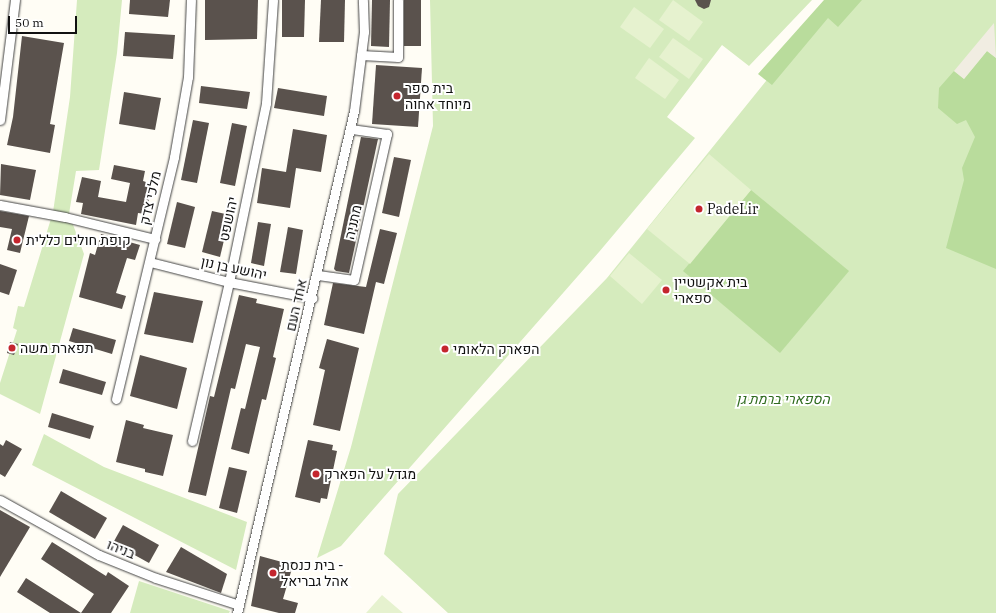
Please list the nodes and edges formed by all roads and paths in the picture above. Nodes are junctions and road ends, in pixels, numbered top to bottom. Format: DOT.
graph roads {
  1 [pos="15,0"];
  2 [pos="191,0"];
  3 [pos="273,0"];
  4 [pos="363,0"];
  5 [pos="398,0"];
  6 [pos="361,55"];
  7 [pos="0,120"];
  8 [pos="350,129"];
  9 [pos="0,205"];
  10 [pos="155,239"];
  11 [pos="150,262"];
  12 [pos="318,275"];
  13 [pos="229,282"];
  14 [pos="312,298"];
  15 [pos="116,399"];
  16 [pos="192,441"];
  17 [pos="0,500"];
  18 [pos="238,609"];
  1 -- 7 [label="street"];
  2 -- 10 [label="street, מלכי צדק"];
  3 -- 13 [label="street, יהושפט"];
  4 -- 6 [label="street, אחד העם"];
  5 -- 6 [label="street"];
  6 -- 8 [label="street, אחד העם"];
  8 -- 12 [label="street, אחד העם"];
  8 -- 12 [label="street, מתניה"];
  9 -- 10 [label="street"];
  10 -- 11 [label="street, מלכי צדק"];
  11 -- 13 [label="street, יהושע בן נון"];
  11 -- 15 [label="street, מלכי צדק"];
  12 -- 14 [label="street, אחד העם"];
  13 -- 14 [label="street, יהושע בן נון"];
  13 -- 16 [label="street, יהושפט"];
  14 -- 18 [label="street, אחד העם"];
  17 -- 18 [label="street, בניהו"];
}
